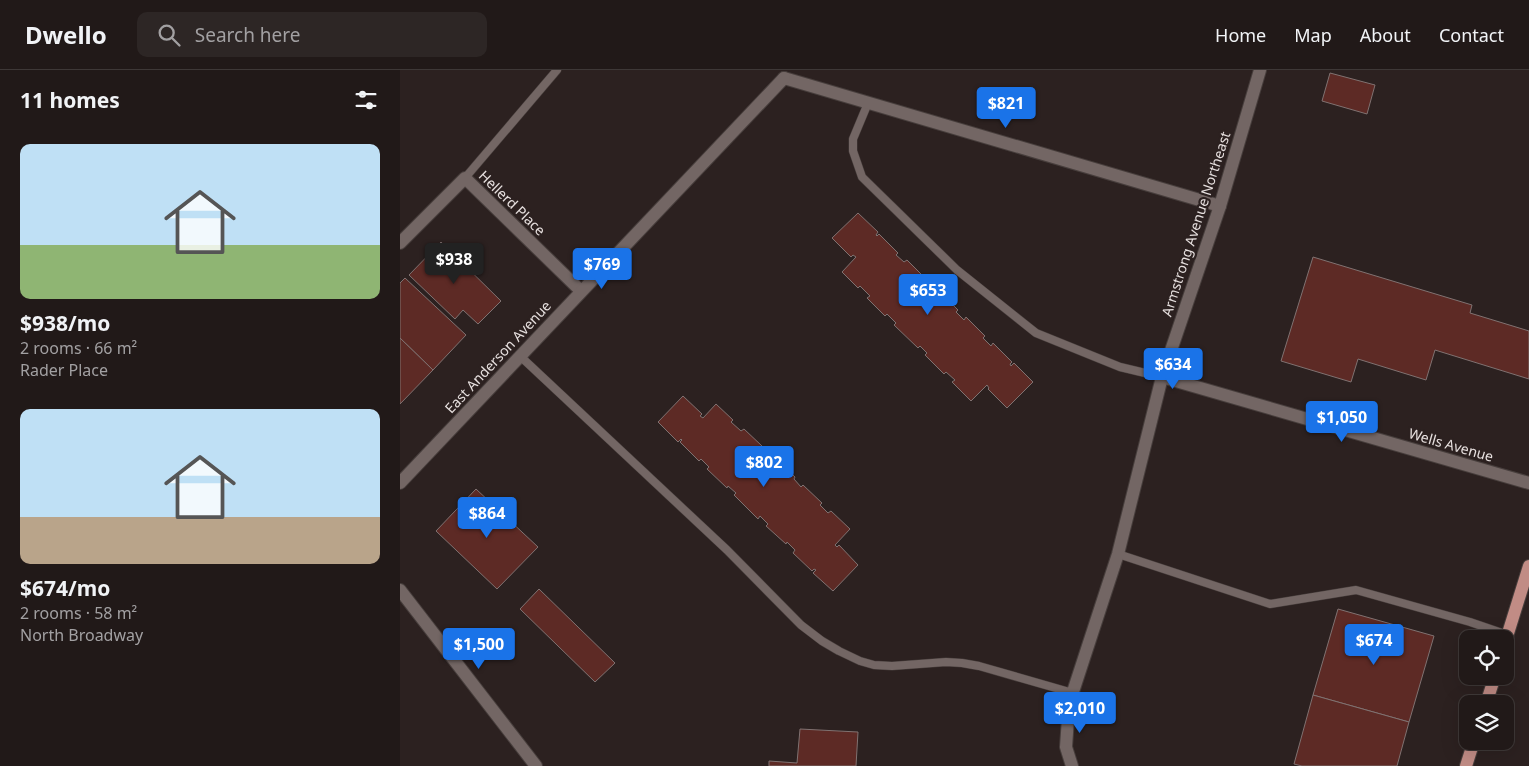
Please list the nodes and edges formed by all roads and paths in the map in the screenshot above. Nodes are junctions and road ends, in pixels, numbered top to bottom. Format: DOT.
graph roads {
  1 [pos="557,70"];
  2 [pos="1260,70"];
  3 [pos="785,74"];
  4 [pos="868,103"];
  5 [pos="465,178"];
  6 [pos="1220,206"];
  7 [pos="400,243"];
  8 [pos="581,291"];
  9 [pos="520,356"];
  10 [pos="1162,377"];
  11 [pos="400,483"];
  12 [pos="1529,483"];
  13 [pos="1118,554"];
  14 [pos="1529,566"];
  15 [pos="400,590"];
  16 [pos="1487,630"];
  17 [pos="1509,630"];
  18 [pos="1071,698"];
  19 [pos="1471,750"];
  20 [pos="536,766"];
  21 [pos="1072,766"];
  22 [pos="1466,766"];
  1 -- 5 [label="lane"];
  2 -- 6 [label="street, Armstrong Avenue Northeast"];
  3 -- 4 [label="street"];
  3 -- 8 [label="street, East Anderson Avenue"];
  4 -- 6 [label="street"];
  4 -- 10 [label="lane"];
  5 -- 7 [label="street"];
  5 -- 8 [label="street, Hellerd Place"];
  6 -- 10 [label="street, Armstrong Avenue Northeast"];
  8 -- 9 [label="street, East Anderson Avenue"];
  9 -- 11 [label="street, East Anderson Avenue"];
  9 -- 18 [label="lane"];
  10 -- 12 [label="street, Wells Avenue"];
  10 -- 13 [label="street, Armstrong Avenue Northeast"];
  13 -- 16 [label="lane"];
  13 -- 18 [label="street, Armstrong Avenue Northeast"];
  14 -- 17 [label="main road"];
  15 -- 20 [label="street"];
  18 -- 21 [label="street, Armstrong Avenue Northeast"];
  19 -- 22 [label="main road"];
}
